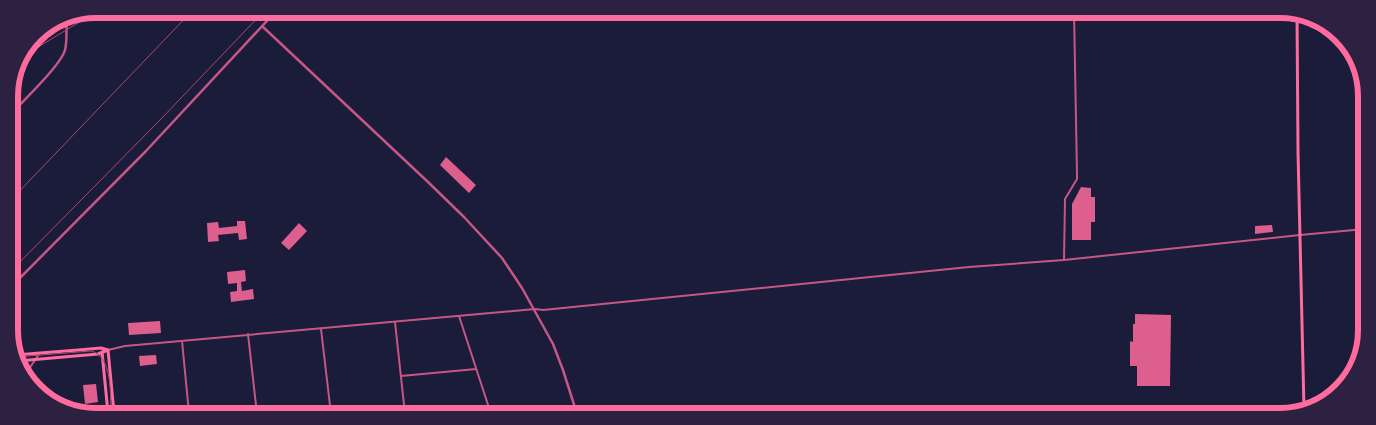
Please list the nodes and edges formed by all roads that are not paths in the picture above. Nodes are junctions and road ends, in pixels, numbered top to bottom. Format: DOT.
graph roads {
  1 [pos="270,18"];
  2 [pos="1074,18"];
  3 [pos="1297,19"];
  4 [pos="66,24"];
  5 [pos="262,26"];
  6 [pos="18,106"];
  7 [pos="1358,230"];
  8 [pos="1300,234"];
  9 [pos="1064,260"];
  10 [pos="18,280"];
  11 [pos="535,309"];
  12 [pos="459,316"];
  13 [pos="395,322"];
  14 [pos="321,328"];
  15 [pos="248,334"];
  16 [pos="182,341"];
  17 [pos="102,350"];
  18 [pos="108,350"];
  19 [pos="40,352"];
  20 [pos="22,354"];
  21 [pos="35,359"];
  22 [pos="24,360"];
  23 [pos="29,368"];
  24 [pos="477,369"];
  25 [pos="401,376"];
  26 [pos="1304,404"];
  27 [pos="108,408"];
  28 [pos="114,408"];
  29 [pos="188,408"];
  30 [pos="257,408"];
  31 [pos="330,408"];
  32 [pos="404,408"];
  33 [pos="489,408"];
  34 [pos="575,408"];
  1 -- 5 [label="street"];
  2 -- 9 [label="street"];
  3 -- 8 [label="main road"];
  4 -- 6 [label="street"];
  5 -- 10 [label="street"];
  5 -- 11 [label="street"];
  7 -- 8 [label="street"];
  8 -- 9 [label="street"];
  8 -- 26 [label="main road"];
  9 -- 11 [label="street"];
  11 -- 12 [label="street"];
  11 -- 34 [label="street"];
  12 -- 13 [label="street"];
  12 -- 24 [label="street"];
  13 -- 14 [label="street"];
  13 -- 25 [label="street"];
  14 -- 15 [label="street"];
  14 -- 31 [label="street"];
  15 -- 16 [label="street"];
  15 -- 30 [label="street"];
  16 -- 18 [label="street"];
  16 -- 29 [label="street"];
  17 -- 18 [label="main road"];
  17 -- 19 [label="main road"];
  17 -- 21 [label="main road"];
  17 -- 27 [label="main road"];
  18 -- 28 [label="main road"];
  19 -- 20 [label="main road"];
  19 -- 21 [label="street"];
  21 -- 22 [label="main road"];
  21 -- 23 [label="street"];
  24 -- 25 [label="street"];
  24 -- 33 [label="street"];
  25 -- 32 [label="street"];
}
